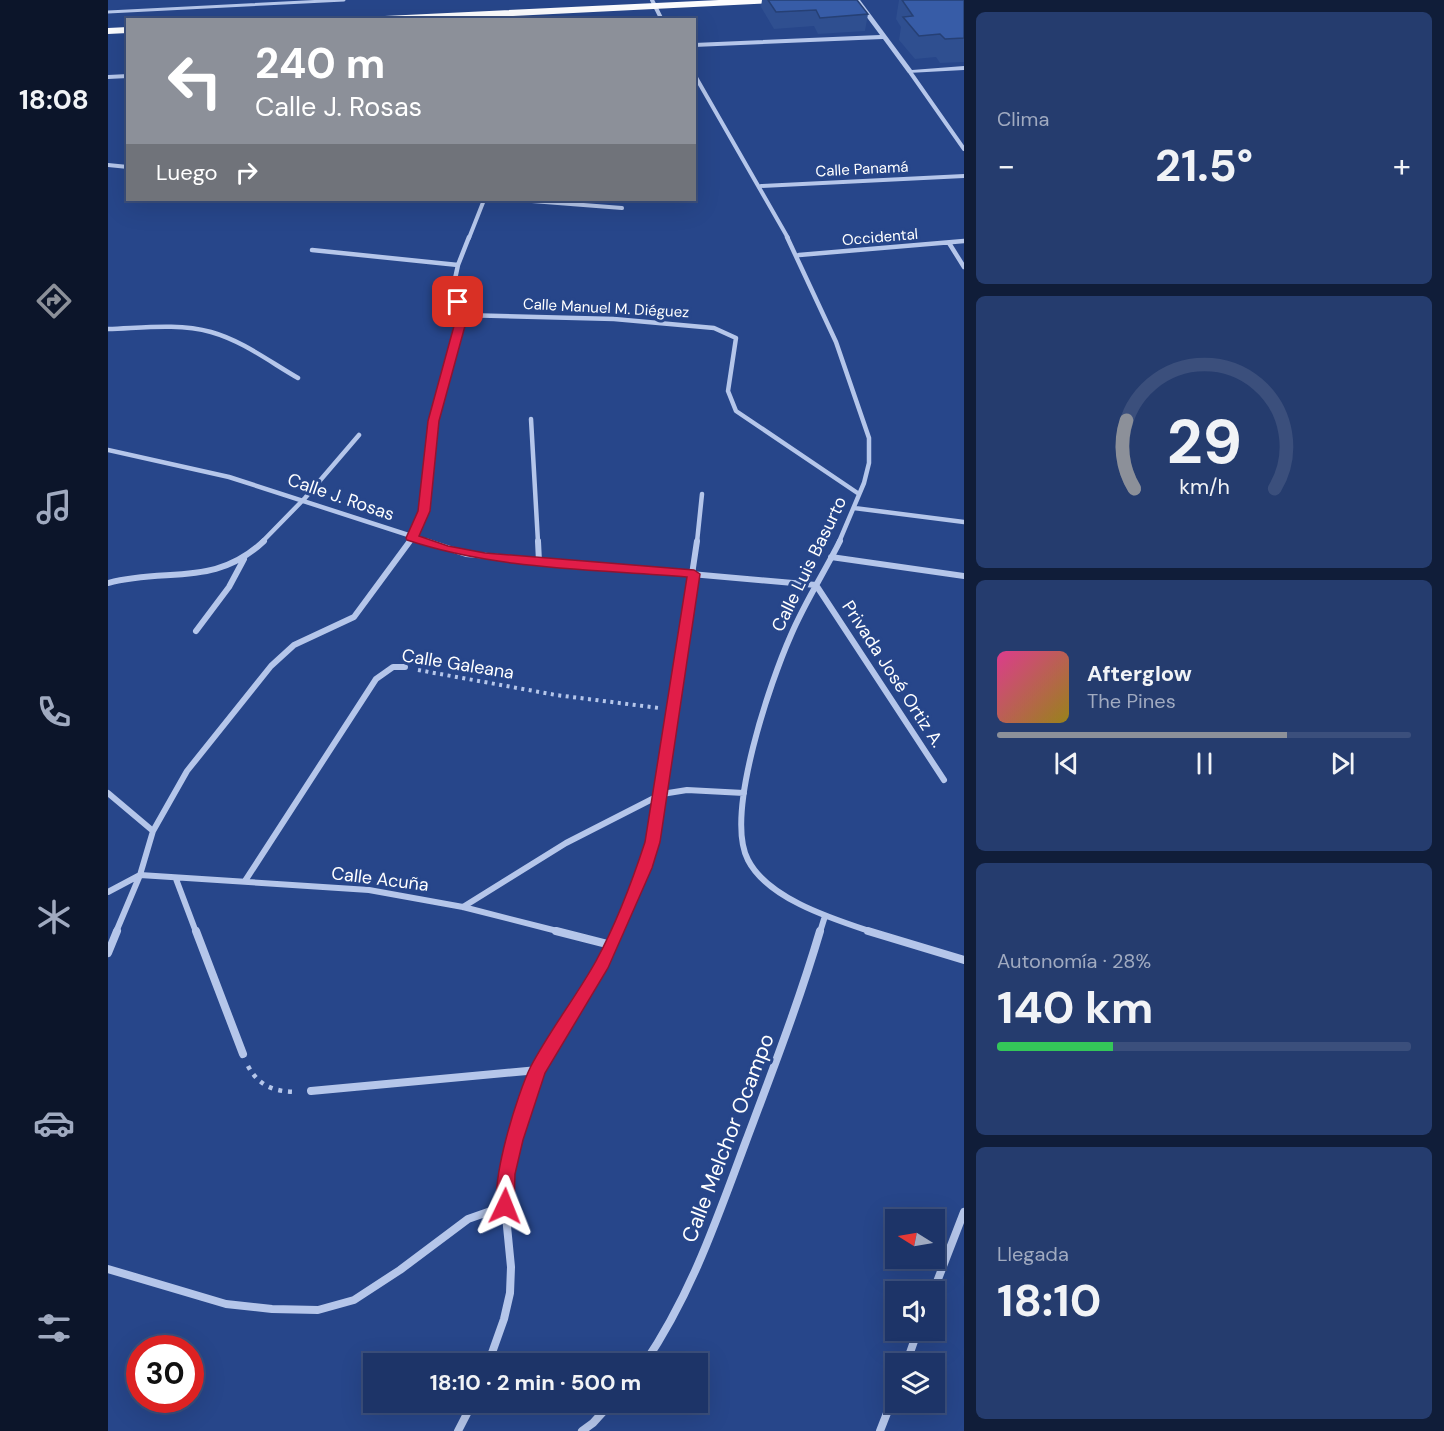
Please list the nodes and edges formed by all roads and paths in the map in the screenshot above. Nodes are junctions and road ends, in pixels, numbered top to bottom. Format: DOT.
graph roads {
  1 [pos="344,0"];
  2 [pos="774,0"];
  3 [pos="858,0"];
  4 [pos="653,3"];
  5 [pos="108,12"];
  6 [pos="479,17"];
  7 [pos="450,18"];
  8 [pos="661,18"];
  9 [pos="126,30"];
  10 [pos="108,31"];
  11 [pos="885,37"];
  12 [pos="696,45"];
  13 [pos="964,68"];
  14 [pos="910,72"];
  15 [pos="126,76"];
  16 [pos="108,77"];
  17 [pos="696,77"];
  18 [pos="964,149"];
  19 [pos="108,165"];
  20 [pos="126,166"];
  21 [pos="964,176"];
  22 [pos="761,186"];
  23 [pos="484,201"];
  24 [pos="532,201"];
  25 [pos="622,208"];
  26 [pos="964,241"];
  27 [pos="949,243"];
  28 [pos="312,250"];
  29 [pos="799,255"];
  30 [pos="458,265"];
  31 [pos="964,267"];
  32 [pos="462,315"];
  33 [pos="108,329"];
  34 [pos="298,378"];
  35 [pos="531,419"];
  36 [pos="359,435"];
  37 [pos="108,450"];
  38 [pos="702,494"];
  39 [pos="859,494"];
  40 [pos="306,501"];
  41 [pos="854,508"];
  42 [pos="964,522"];
  43 [pos="412,538"];
  44 [pos="831,557"];
  45 [pos="245,558"];
  46 [pos="539,561"];
  47 [pos="694,574"];
  48 [pos="964,576"];
  49 [pos="108,583"];
  50 [pos="816,585"];
  51 [pos="196,631"];
  52 [pos="405,667"];
  53 [pos="672,710"];
  54 [pos="944,780"];
  55 [pos="108,793"];
  56 [pos="744,793"];
  57 [pos="662,794"];
  58 [pos="153,831"];
  59 [pos="140,875"];
  60 [pos="176,879"];
  61 [pos="244,882"];
  62 [pos="108,892"];
  63 [pos="463,907"];
  64 [pos="825,916"];
  65 [pos="611,945"];
  66 [pos="108,953"];
  67 [pos="964,960"];
  68 [pos="243,1054"];
  69 [pos="538,1070"];
  70 [pos="311,1091"];
  71 [pos="505,1206"];
  72 [pos="964,1212"];
  73 [pos="108,1269"];
  74 [pos="937,1281"];
  75 [pos="492,1353"];
  76 [pos="651,1353"];
  77 [pos="467,1413"];
  78 [pos="602,1413"];
  79 [pos="887,1413"];
  80 [pos="458,1431"];
  81 [pos="582,1431"];
  82 [pos="880,1431"];
  1 -- 5 [label="lane"];
  2 -- 4 [label="highway"];
  3 -- 11 [label="street"];
  4 -- 6 [label="highway"];
  4 -- 8 [label="street"];
  6 -- 7 [label="highway"];
  9 -- 10 [label="highway"];
  11 -- 12 [label="street"];
  11 -- 14 [label="street"];
  13 -- 14 [label="street"];
  14 -- 18 [label="street"];
  15 -- 16 [label="street"];
  17 -- 22 [label="street, Calle Luis Basurto"];
  19 -- 20 [label="street"];
  21 -- 22 [label="street, Calle Panamá"];
  22 -- 29 [label="street, Calle Luis Basurto"];
  23 -- 30 [label="street"];
  24 -- 25 [label="street"];
  26 -- 27 [label="street, Occidental"];
  27 -- 29 [label="street, Occidental"];
  27 -- 31 [label="street"];
  28 -- 30 [label="street"];
  29 -- 39 [label="street, Calle Luis Basurto"];
  30 -- 32 [label="street"];
  32 -- 39 [label="street, Calle Manuel M. Diéguez"];
  32 -- 43 [label="street"];
  33 -- 34 [label="street"];
  35 -- 46 [label="street"];
  36 -- 40 [label="street"];
  37 -- 40 [label="street, Calle J. Rosas"];
  38 -- 47 [label="street"];
  39 -- 41 [label="street, Calle Luis Basurto"];
  40 -- 43 [label="street, Calle J. Rosas"];
  40 -- 45 [label="street"];
  41 -- 42 [label="street"];
  41 -- 44 [label="street, Calle Luis Basurto"];
  43 -- 46 [label="street, Calle J. Rosas"];
  43 -- 58 [label="street"];
  44 -- 48 [label="street"];
  44 -- 50 [label="street, Calle Luis Basurto"];
  45 -- 49 [label="street"];
  45 -- 51 [label="street"];
  46 -- 47 [label="street, Calle J. Rosas"];
  47 -- 50 [label="street, Calle J. Rosas"];
  47 -- 53 [label="street"];
  50 -- 54 [label="street, Privada José Ortiz A."];
  50 -- 56 [label="street, Calle Luis Basurto"];
  52 -- 53 [label="path, Calle Galeana"];
  52 -- 61 [label="street, Calle Galeana"];
  53 -- 57 [label="street"];
  55 -- 58 [label="street"];
  56 -- 57 [label="street"];
  56 -- 64 [label="street, Calle Luis Basurto"];
  57 -- 63 [label="street"];
  57 -- 65 [label="street"];
  58 -- 59 [label="street"];
  59 -- 60 [label="street, Calle Acuña"];
  59 -- 62 [label="street"];
  59 -- 66 [label="street"];
  60 -- 61 [label="street, Calle Acuña"];
  60 -- 68 [label="street"];
  61 -- 63 [label="street, Calle Acuña"];
  63 -- 65 [label="street, Calle Acuña"];
  64 -- 67 [label="street, Calle Luis Basurto"];
  64 -- 76 [label="street, Calle Melchor Ocampo"];
  65 -- 69 [label="street"];
  68 -- 70 [label="path"];
  69 -- 70 [label="street"];
  69 -- 71 [label="street"];
  71 -- 73 [label="street"];
  71 -- 75 [label="street"];
  72 -- 74 [label="street"];
  77 -- 80 [label="street"];
  78 -- 81 [label="street"];
  79 -- 82 [label="street"];
}
